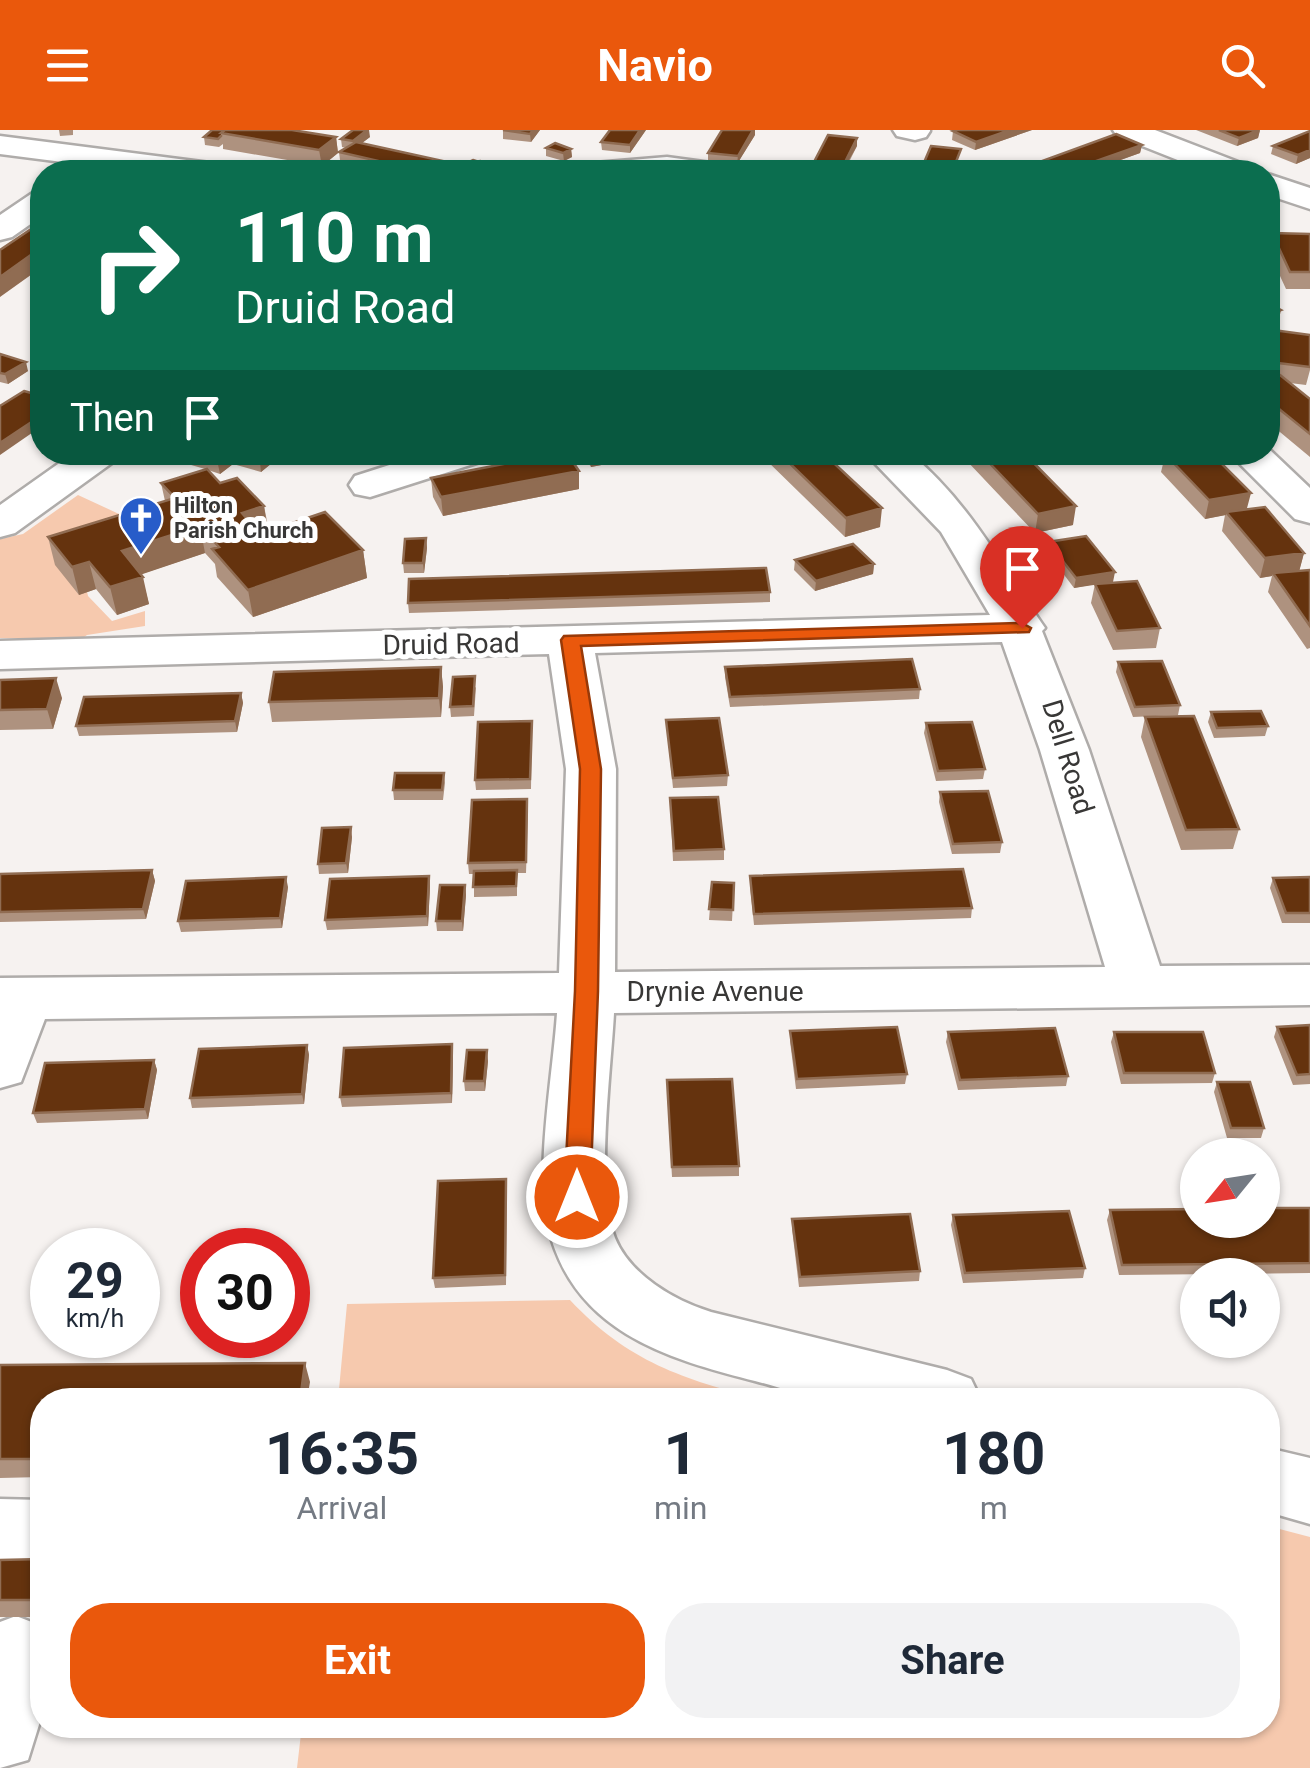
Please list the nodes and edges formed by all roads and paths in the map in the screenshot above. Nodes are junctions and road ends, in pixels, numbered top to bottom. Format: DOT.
graph roads {
  1 [pos="144,130"];
  2 [pos="908,130"];
  3 [pos="1128,130"];
  4 [pos="915,131"];
  5 [pos="0,145"];
  6 [pos="74,160"];
  7 [pos="105,160"];
  8 [pos="1204,160"];
  9 [pos="1280,188"];
  10 [pos="1310,199"];
  11 [pos="30,210"];
  12 [pos="0,230"];
  13 [pos="84,465"];
  14 [pos="432,465"];
  15 [pos="897,465"];
  16 [pos="1262,465"];
  17 [pos="371,485"];
  18 [pos="1310,510"];
  19 [pos="0,524"];
  20 [pos="1022,628"];
  21 [pos="570,640"];
  22 [pos="0,655"];
  23 [pos="1310,985"];
  24 [pos="1138,988"];
  25 [pos="587,991"];
  26 [pos="11,999"];
  27 [pos="0,1066"];
  28 [pos="898,1388"];
  29 [pos="1280,1483"];
  30 [pos="1310,1491"];
  31 [pos="0,1533"];
  32 [pos="30,1534"];
  33 [pos="16,1653"];
  34 [pos="0,1732"];
  1 -- 7 [label="street"];
  2 -- 4 [label="street"];
  3 -- 8 [label="street"];
  5 -- 6 [label="street"];
  9 -- 10 [label="street"];
  11 -- 12 [label="street"];
  13 -- 19 [label="street"];
  14 -- 17 [label="street"];
  15 -- 20 [label="street, Dell Road"];
  16 -- 18 [label="street"];
  20 -- 21 [label="street, Druid Road"];
  20 -- 24 [label="street, Dell Road"];
  21 -- 22 [label="street, Druid Road"];
  21 -- 25 [label="street"];
  23 -- 24 [label="street, Drynie Avenue"];
  24 -- 25 [label="street, Drynie Avenue"];
  25 -- 26 [label="street, Drynie Avenue"];
  25 -- 28 [label="street"];
  26 -- 27 [label="street"];
  29 -- 30 [label="street"];
  31 -- 32 [label="street"];
  33 -- 34 [label="street"];
}
